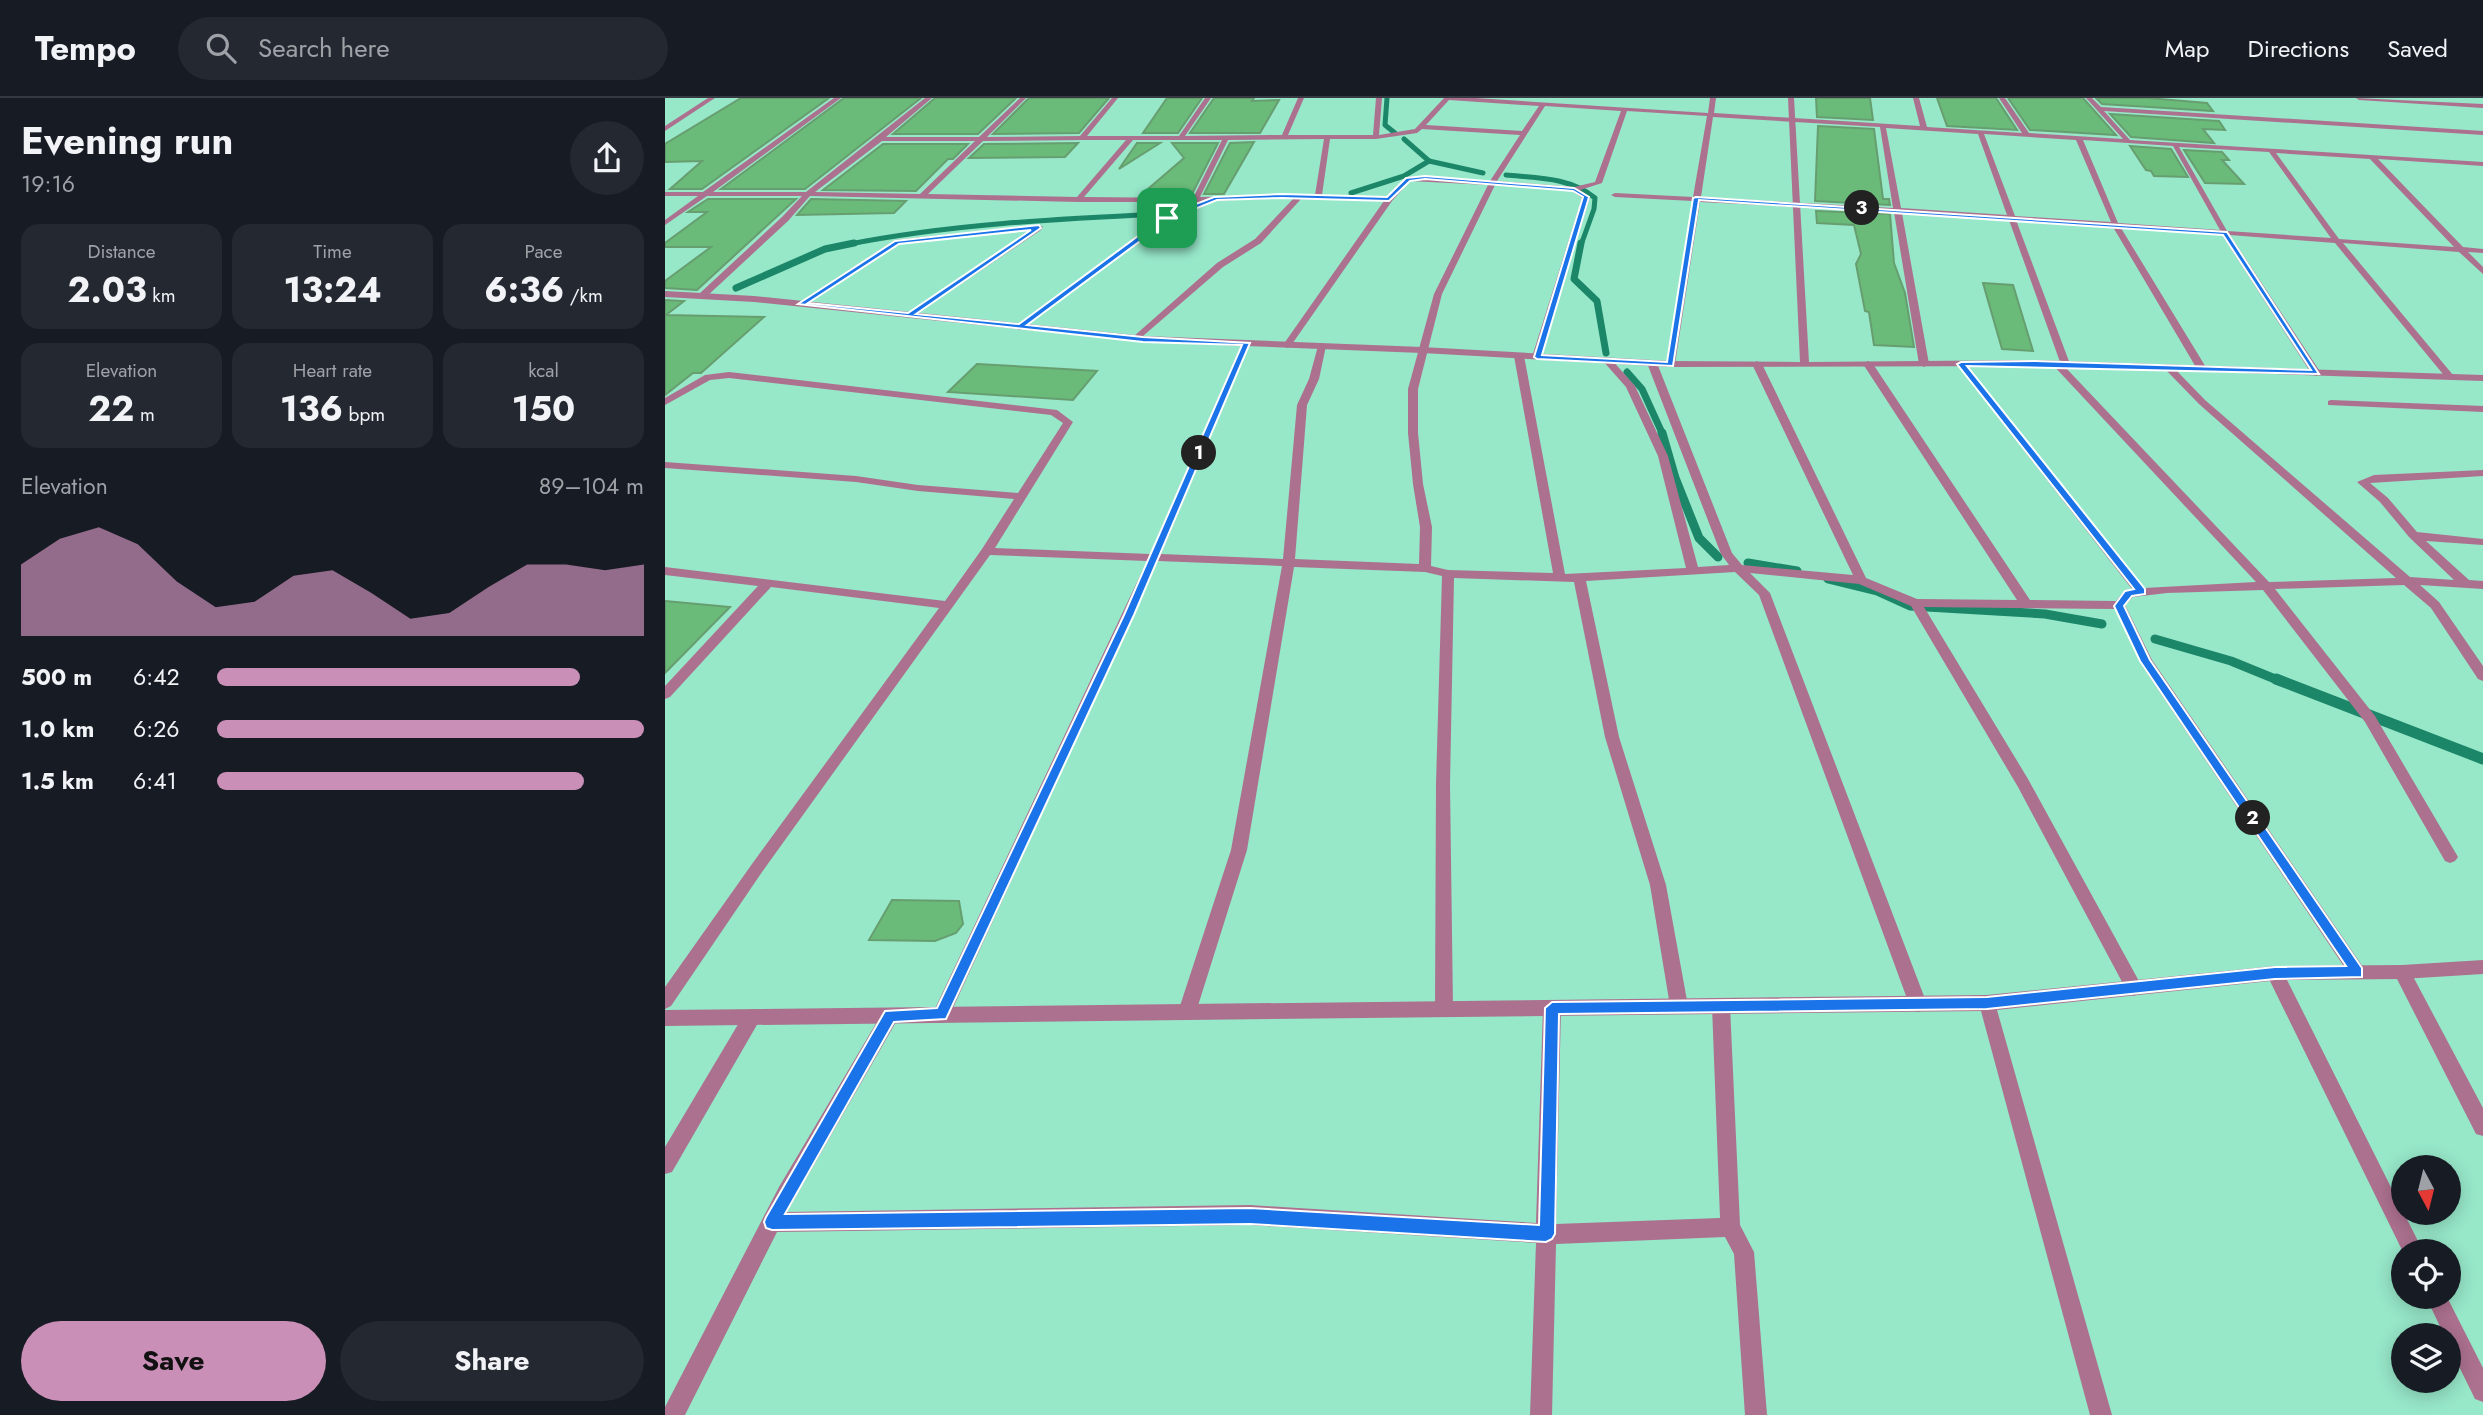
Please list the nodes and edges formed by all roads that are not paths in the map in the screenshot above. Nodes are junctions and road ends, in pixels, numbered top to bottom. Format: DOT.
graph roads {
  1 [pos="712,98"];
  2 [pos="838,98"];
  3 [pos="929,98"];
  4 [pos="1023,98"];
  5 [pos="1115,98"];
  6 [pos="1208,98"];
  7 [pos="1301,98"];
  8 [pos="1379,98"];
  9 [pos="1447,98"];
  10 [pos="1713,98"];
  11 [pos="1791,98"];
  12 [pos="1916,98"];
  13 [pos="2002,98"];
  14 [pos="2089,98"];
  15 [pos="2359,98"];
  16 [pos="2460,98"];
  17 [pos="1543,105"];
  18 [pos="2470,105"];
  19 [pos="2483,106"];
  20 [pos="2097,109"];
  21 [pos="1624,110"];
  22 [pos="2483,115"];
  23 [pos="1709,116"];
  24 [pos="1793,122"];
  25 [pos="1883,126"];
  26 [pos="1421,127"];
  27 [pos="1924,128"];
  28 [pos="665,129"];
  29 [pos="1980,131"];
  30 [pos="1524,133"];
  31 [pos="2483,133"];
  32 [pos="2027,134"];
  33 [pos="1181,137"];
  34 [pos="1376,137"];
  35 [pos="2078,137"];
  36 [pos="981,138"];
  37 [pos="1131,138"];
  38 [pos="1226,138"];
  39 [pos="1284,138"];
  40 [pos="1327,138"];
  41 [pos="880,139"];
  42 [pos="1081,139"];
  43 [pos="2127,140"];
  44 [pos="2174,143"];
  45 [pos="2271,150"];
  46 [pos="2372,157"];
  47 [pos="2468,163"];
  48 [pos="2483,164"];
  49 [pos="2475,170"];
  50 [pos="1492,184"];
  51 [pos="1574,190"];
  52 [pos="665,194"];
  53 [pos="808,194"];
  54 [pos="701,195"];
  55 [pos="1615,195"];
  56 [pos="921,197"];
  57 [pos="1299,197"];
  58 [pos="1318,197"];
  59 [pos="1216,198"];
  60 [pos="1696,198"];
  61 [pos="1196,199"];
  62 [pos="1389,199"];
  63 [pos="1078,200"];
  64 [pos="1797,204"];
  65 [pos="1897,210"];
  66 [pos="2010,218"];
  67 [pos="665,223"];
  68 [pos="2116,226"];
  69 [pos="2225,233"];
  70 [pos="2339,242"];
  71 [pos="2463,251"];
  72 [pos="2483,251"];
  73 [pos="2483,272"];
  74 [pos="665,295"];
  75 [pos="702,296"];
  76 [pos="801,304"];
  77 [pos="909,315"];
  78 [pos="1020,327"];
  79 [pos="1136,339"];
  80 [pos="1246,343"];
  81 [pos="1287,345"];
  82 [pos="1322,346"];
  83 [pos="1422,350"];
  84 [pos="1519,356"];
  85 [pos="1537,357"];
  86 [pos="1608,360"];
  87 [pos="1653,363"];
  88 [pos="1670,364"];
  89 [pos="1868,364"];
  90 [pos="1924,364"];
  91 [pos="1961,364"];
  92 [pos="2061,364"];
  93 [pos="1757,365"];
  94 [pos="1805,365"];
  95 [pos="2169,368"];
  96 [pos="2203,369"];
  97 [pos="2316,373"];
  98 [pos="2451,377"];
  99 [pos="2483,378"];
  100 [pos="665,402"];
  101 [pos="2331,403"];
  102 [pos="2483,409"];
  103 [pos="665,465"];
  104 [pos="2483,473"];
  105 [pos="1021,496"];
  106 [pos="2413,535"];
  107 [pos="2483,542"];
  108 [pos="987,551"];
  109 [pos="1155,557"];
  110 [pos="1289,562"];
  111 [pos="1425,568"];
  112 [pos="1735,569"];
  113 [pos="1698,570"];
  114 [pos="665,571"];
  115 [pos="1448,574"];
  116 [pos="1560,578"];
  117 [pos="1579,578"];
  118 [pos="1861,580"];
  119 [pos="2407,581"];
  120 [pos="768,583"];
  121 [pos="2466,584"];
  122 [pos="2483,585"];
  123 [pos="2266,586"];
  124 [pos="2141,592"];
  125 [pos="1915,604"];
  126 [pos="2026,604"];
  127 [pos="948,605"];
  128 [pos="2119,606"];
  129 [pos="2483,676"];
  130 [pos="665,694"];
  131 [pos="2450,857"];
  132 [pos="2483,967"];
  133 [pos="2357,972"];
  134 [pos="2402,972"];
  135 [pos="2275,973"];
  136 [pos="2134,988"];
  137 [pos="665,1002"];
  138 [pos="1987,1003"];
  139 [pos="1918,1004"];
  140 [pos="1679,1006"];
  141 [pos="1721,1006"];
  142 [pos="1552,1008"];
  143 [pos="1444,1009"];
  144 [pos="1187,1012"];
  145 [pos="941,1014"];
  146 [pos="890,1016"];
  147 [pos="752,1017"];
  148 [pos="665,1018"];
  149 [pos="2483,1127"];
  150 [pos="665,1165"];
  151 [pos="772,1222"];
  152 [pos="1730,1227"];
  153 [pos="1546,1234"];
  154 [pos="2407,1239"];
  155 [pos="2442,1309"];
  156 [pos="2483,1391"];
  157 [pos="673,1415"];
  158 [pos="1541,1415"];
  159 [pos="1756,1415"];
  160 [pos="2101,1415"];
  1 -- 28 [label="street"];
  2 -- 54 [label="street"];
  3 -- 41 [label="street"];
  4 -- 36 [label="street"];
  5 -- 42 [label="street"];
  6 -- 33 [label="street"];
  7 -- 39 [label="street"];
  8 -- 34 [label="street"];
  9 -- 17 [label="street"];
  9 -- 26 [label="street"];
  10 -- 23 [label="street"];
  11 -- 24 [label="street"];
  12 -- 27 [label="street"];
  13 -- 32 [label="street"];
  14 -- 20 [label="street"];
  15 -- 18 [label="street"];
  16 -- 18 [label="street"];
  17 -- 21 [label="street"];
  17 -- 30 [label="street"];
  18 -- 19 [label="street"];
  18 -- 22 [label="street"];
  20 -- 31 [label="street"];
  20 -- 43 [label="street"];
  21 -- 23 [label="street"];
  21 -- 51 [label="street"];
  23 -- 24 [label="street"];
  23 -- 60 [label="street"];
  24 -- 25 [label="street"];
  24 -- 64 [label="street"];
  25 -- 27 [label="street"];
  25 -- 65 [label="street"];
  26 -- 30 [label="street"];
  26 -- 34 [label="street"];
  27 -- 29 [label="street"];
  29 -- 32 [label="street"];
  29 -- 66 [label="street"];
  30 -- 50 [label="street"];
  32 -- 35 [label="street"];
  33 -- 37 [label="street"];
  33 -- 38 [label="street"];
  34 -- 40 [label="street"];
  35 -- 43 [label="street"];
  35 -- 68 [label="street"];
  36 -- 41 [label="street"];
  36 -- 42 [label="street"];
  36 -- 56 [label="street"];
  37 -- 42 [label="street"];
  37 -- 63 [label="street"];
  38 -- 39 [label="street"];
  38 -- 61 [label="street"];
  39 -- 40 [label="street"];
  40 -- 58 [label="street"];
  41 -- 53 [label="street"];
  43 -- 44 [label="street"];
  44 -- 45 [label="street"];
  44 -- 69 [label="street"];
  45 -- 46 [label="street"];
  45 -- 70 [label="street"];
  46 -- 47 [label="street"];
  46 -- 71 [label="street"];
  47 -- 48 [label="street"];
  47 -- 49 [label="street"];
  50 -- 51 [label="street"];
  50 -- 62 [label="street"];
  50 -- 83 [label="street"];
  51 -- 85 [label="street"];
  52 -- 54 [label="street"];
  53 -- 54 [label="street"];
  53 -- 56 [label="street"];
  53 -- 75 [label="street"];
  54 -- 67 [label="street"];
  55 -- 60 [label="street"];
  56 -- 63 [label="street"];
  57 -- 58 [label="street"];
  57 -- 59 [label="street"];
  57 -- 79 [label="street"];
  58 -- 62 [label="street"];
  59 -- 61 [label="street"];
  59 -- 78 [label="street"];
  60 -- 64 [label="street"];
  60 -- 88 [label="street"];
  61 -- 63 [label="street"];
  62 -- 81 [label="street"];
  64 -- 65 [label="street"];
  64 -- 94 [label="street"];
  65 -- 66 [label="street"];
  65 -- 90 [label="street"];
  66 -- 68 [label="street"];
  66 -- 92 [label="street"];
  68 -- 69 [label="street"];
  68 -- 96 [label="street"];
  69 -- 70 [label="street"];
  69 -- 97 [label="street"];
  70 -- 71 [label="street"];
  70 -- 98 [label="street"];
  71 -- 72 [label="street"];
  71 -- 73 [label="street"];
  74 -- 75 [label="street"];
  75 -- 76 [label="street"];
  76 -- 77 [label="street"];
  76 -- 77 [label="street"];
  77 -- 78 [label="street"];
  78 -- 79 [label="street"];
  79 -- 80 [label="street"];
  80 -- 81 [label="street"];
  80 -- 109 [label="street"];
  81 -- 82 [label="street"];
  82 -- 83 [label="street"];
  82 -- 110 [label="street"];
  83 -- 84 [label="street"];
  83 -- 111 [label="street"];
  84 -- 85 [label="street"];
  84 -- 116 [label="street"];
  85 -- 86 [label="street"];
  86 -- 87 [label="street"];
  86 -- 113 [label="street"];
  87 -- 88 [label="street"];
  87 -- 112 [label="street"];
  88 -- 93 [label="street"];
  89 -- 90 [label="street"];
  89 -- 94 [label="street"];
  89 -- 126 [label="street"];
  90 -- 91 [label="street"];
  91 -- 92 [label="street"];
  91 -- 124 [label="street"];
  92 -- 95 [label="street"];
  92 -- 123 [label="street"];
  93 -- 94 [label="street"];
  93 -- 118 [label="street"];
  95 -- 96 [label="street"];
  95 -- 119 [label="street"];
  96 -- 97 [label="street"];
  97 -- 98 [label="street"];
  98 -- 99 [label="street"];
  100 -- 105 [label="street"];
  101 -- 102 [label="street"];
  103 -- 105 [label="street"];
  104 -- 106 [label="street"];
  105 -- 108 [label="street"];
  106 -- 107 [label="street"];
  106 -- 121 [label="street"];
  108 -- 109 [label="street"];
  108 -- 127 [label="street"];
  109 -- 110 [label="street"];
  109 -- 145 [label="street"];
  110 -- 111 [label="street"];
  110 -- 144 [label="street"];
  111 -- 115 [label="street"];
  112 -- 113 [label="street"];
  112 -- 118 [label="street"];
  112 -- 139 [label="street"];
  113 -- 117 [label="street"];
  114 -- 120 [label="street"];
  115 -- 116 [label="street"];
  115 -- 143 [label="street"];
  116 -- 117 [label="street"];
  117 -- 140 [label="street"];
  118 -- 125 [label="street"];
  119 -- 121 [label="street"];
  119 -- 123 [label="street"];
  119 -- 129 [label="street"];
  120 -- 127 [label="street"];
  120 -- 130 [label="street"];
  121 -- 122 [label="street"];
  123 -- 124 [label="street"];
  123 -- 131 [label="street"];
  124 -- 128 [label="street"];
  125 -- 126 [label="street"];
  125 -- 136 [label="street"];
  126 -- 128 [label="street"];
  127 -- 137 [label="street"];
  128 -- 133 [label="street"];
  132 -- 134 [label="street"];
  133 -- 134 [label="street"];
  133 -- 135 [label="street"];
  134 -- 149 [label="street"];
  135 -- 136 [label="street"];
  135 -- 154 [label="street"];
  136 -- 138 [label="street"];
  138 -- 139 [label="street"];
  138 -- 160 [label="street"];
  139 -- 141 [label="street"];
  140 -- 141 [label="street"];
  140 -- 142 [label="street"];
  141 -- 152 [label="street"];
  142 -- 143 [label="street"];
  142 -- 153 [label="street"];
  143 -- 144 [label="street"];
  144 -- 145 [label="street"];
  145 -- 146 [label="street"];
  146 -- 147 [label="street"];
  146 -- 151 [label="street"];
  147 -- 148 [label="street"];
  147 -- 150 [label="street"];
  151 -- 153 [label="street"];
  151 -- 157 [label="street"];
  152 -- 153 [label="street"];
  152 -- 159 [label="street"];
  153 -- 158 [label="street"];
  155 -- 156 [label="street"];
}
